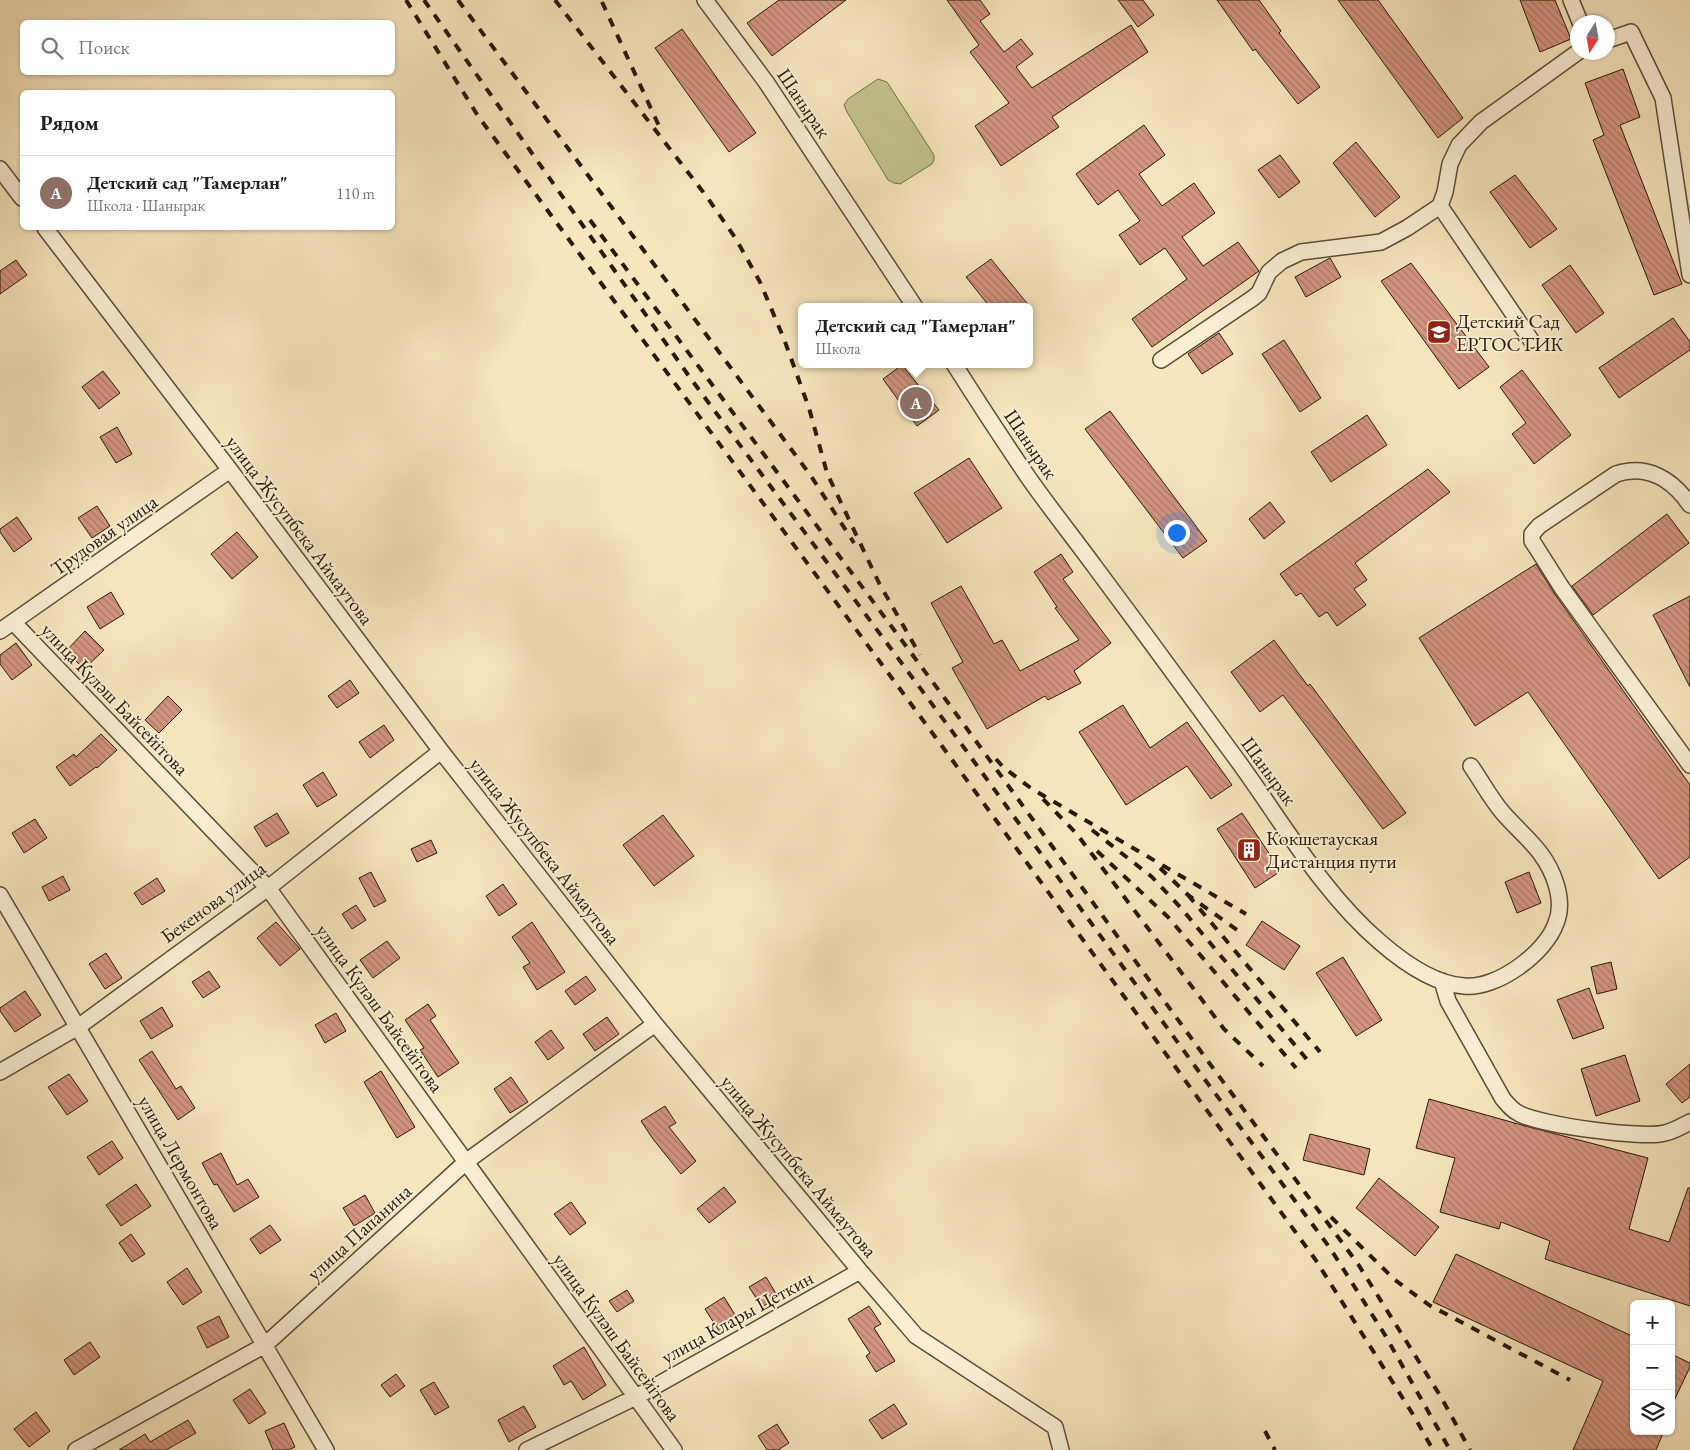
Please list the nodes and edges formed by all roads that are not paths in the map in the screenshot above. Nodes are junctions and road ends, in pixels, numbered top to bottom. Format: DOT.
graph roads {
  1 [pos="705,0"];
  2 [pos="1571,0"];
  3 [pos="1577,15"];
  4 [pos="1615,38"];
  5 [pos="1570,58"];
  6 [pos="0,169"];
  7 [pos="20,195"];
  8 [pos="1440,206"];
  9 [pos="47,230"];
  10 [pos="1690,275"];
  11 [pos="912,303"];
  12 [pos="1531,340"];
  13 [pos="1161,360"];
  14 [pos="957,368"];
  15 [pos="230,470"];
  16 [pos="1690,505"];
  17 [pos="14,623"];
  18 [pos="0,631"];
  19 [pos="441,751"];
  20 [pos="1690,765"];
  21 [pos="1471,766"];
  22 [pos="268,888"];
  23 [pos="0,895"];
  24 [pos="1442,981"];
  25 [pos="655,1024"];
  26 [pos="78,1027"];
  27 [pos="0,1072"];
  28 [pos="1690,1122"];
  29 [pos="466,1161"];
  30 [pos="860,1271"];
  31 [pos="265,1345"];
  32 [pos="636,1397"];
  33 [pos="76,1450"];
  34 [pos="326,1450"];
  35 [pos="527,1450"];
  36 [pos="674,1450"];
  37 [pos="1060,1450"];
  1 -- 11 [label="street, Шанырак"];
  2 -- 3 [label="street"];
  4 -- 10 [label="street"];
  5 -- 8 [label="street"];
  6 -- 7 [label="street"];
  8 -- 12 [label="street"];
  8 -- 13 [label="street"];
  9 -- 15 [label="street, улица Жусупбека Аймаутова"];
  14 -- 24 [label="street, Шанырак"];
  15 -- 17 [label="street, Трудовая улица"];
  15 -- 19 [label="street, улица Жусупбека Аймаутова"];
  16 -- 20 [label="street"];
  17 -- 18 [label="street, Трудовая улица"];
  17 -- 22 [label="street, улица Күләш Байсейітова"];
  19 -- 22 [label="street, Бекенова улица"];
  19 -- 25 [label="street, улица Жусупбека Аймаутова"];
  21 -- 24 [label="street, Шанырак"];
  22 -- 26 [label="street, Бекенова улица"];
  22 -- 29 [label="street, улица Күләш Байсейітова"];
  23 -- 26 [label="street, улица Лермонтова"];
  24 -- 28 [label="street"];
  25 -- 29 [label="street, улица Папанина"];
  25 -- 30 [label="street, улица Жусупбека Аймаутова"];
  26 -- 27 [label="street, Бекенова улица"];
  26 -- 31 [label="street, улица Лермонтова"];
  29 -- 31 [label="street, улица Папанина"];
  29 -- 32 [label="street, улица Күләш Байсейітова"];
  30 -- 32 [label="street, улица Клары Цеткин"];
  30 -- 37 [label="street, улица Жусупбека Аймаутова"];
  31 -- 33 [label="street, улица Папанина"];
  31 -- 34 [label="street, улица Лермонтова"];
  32 -- 35 [label="street, улица Клары Цеткин"];
  32 -- 36 [label="street, улица Күләш Байсейітова"];
}
